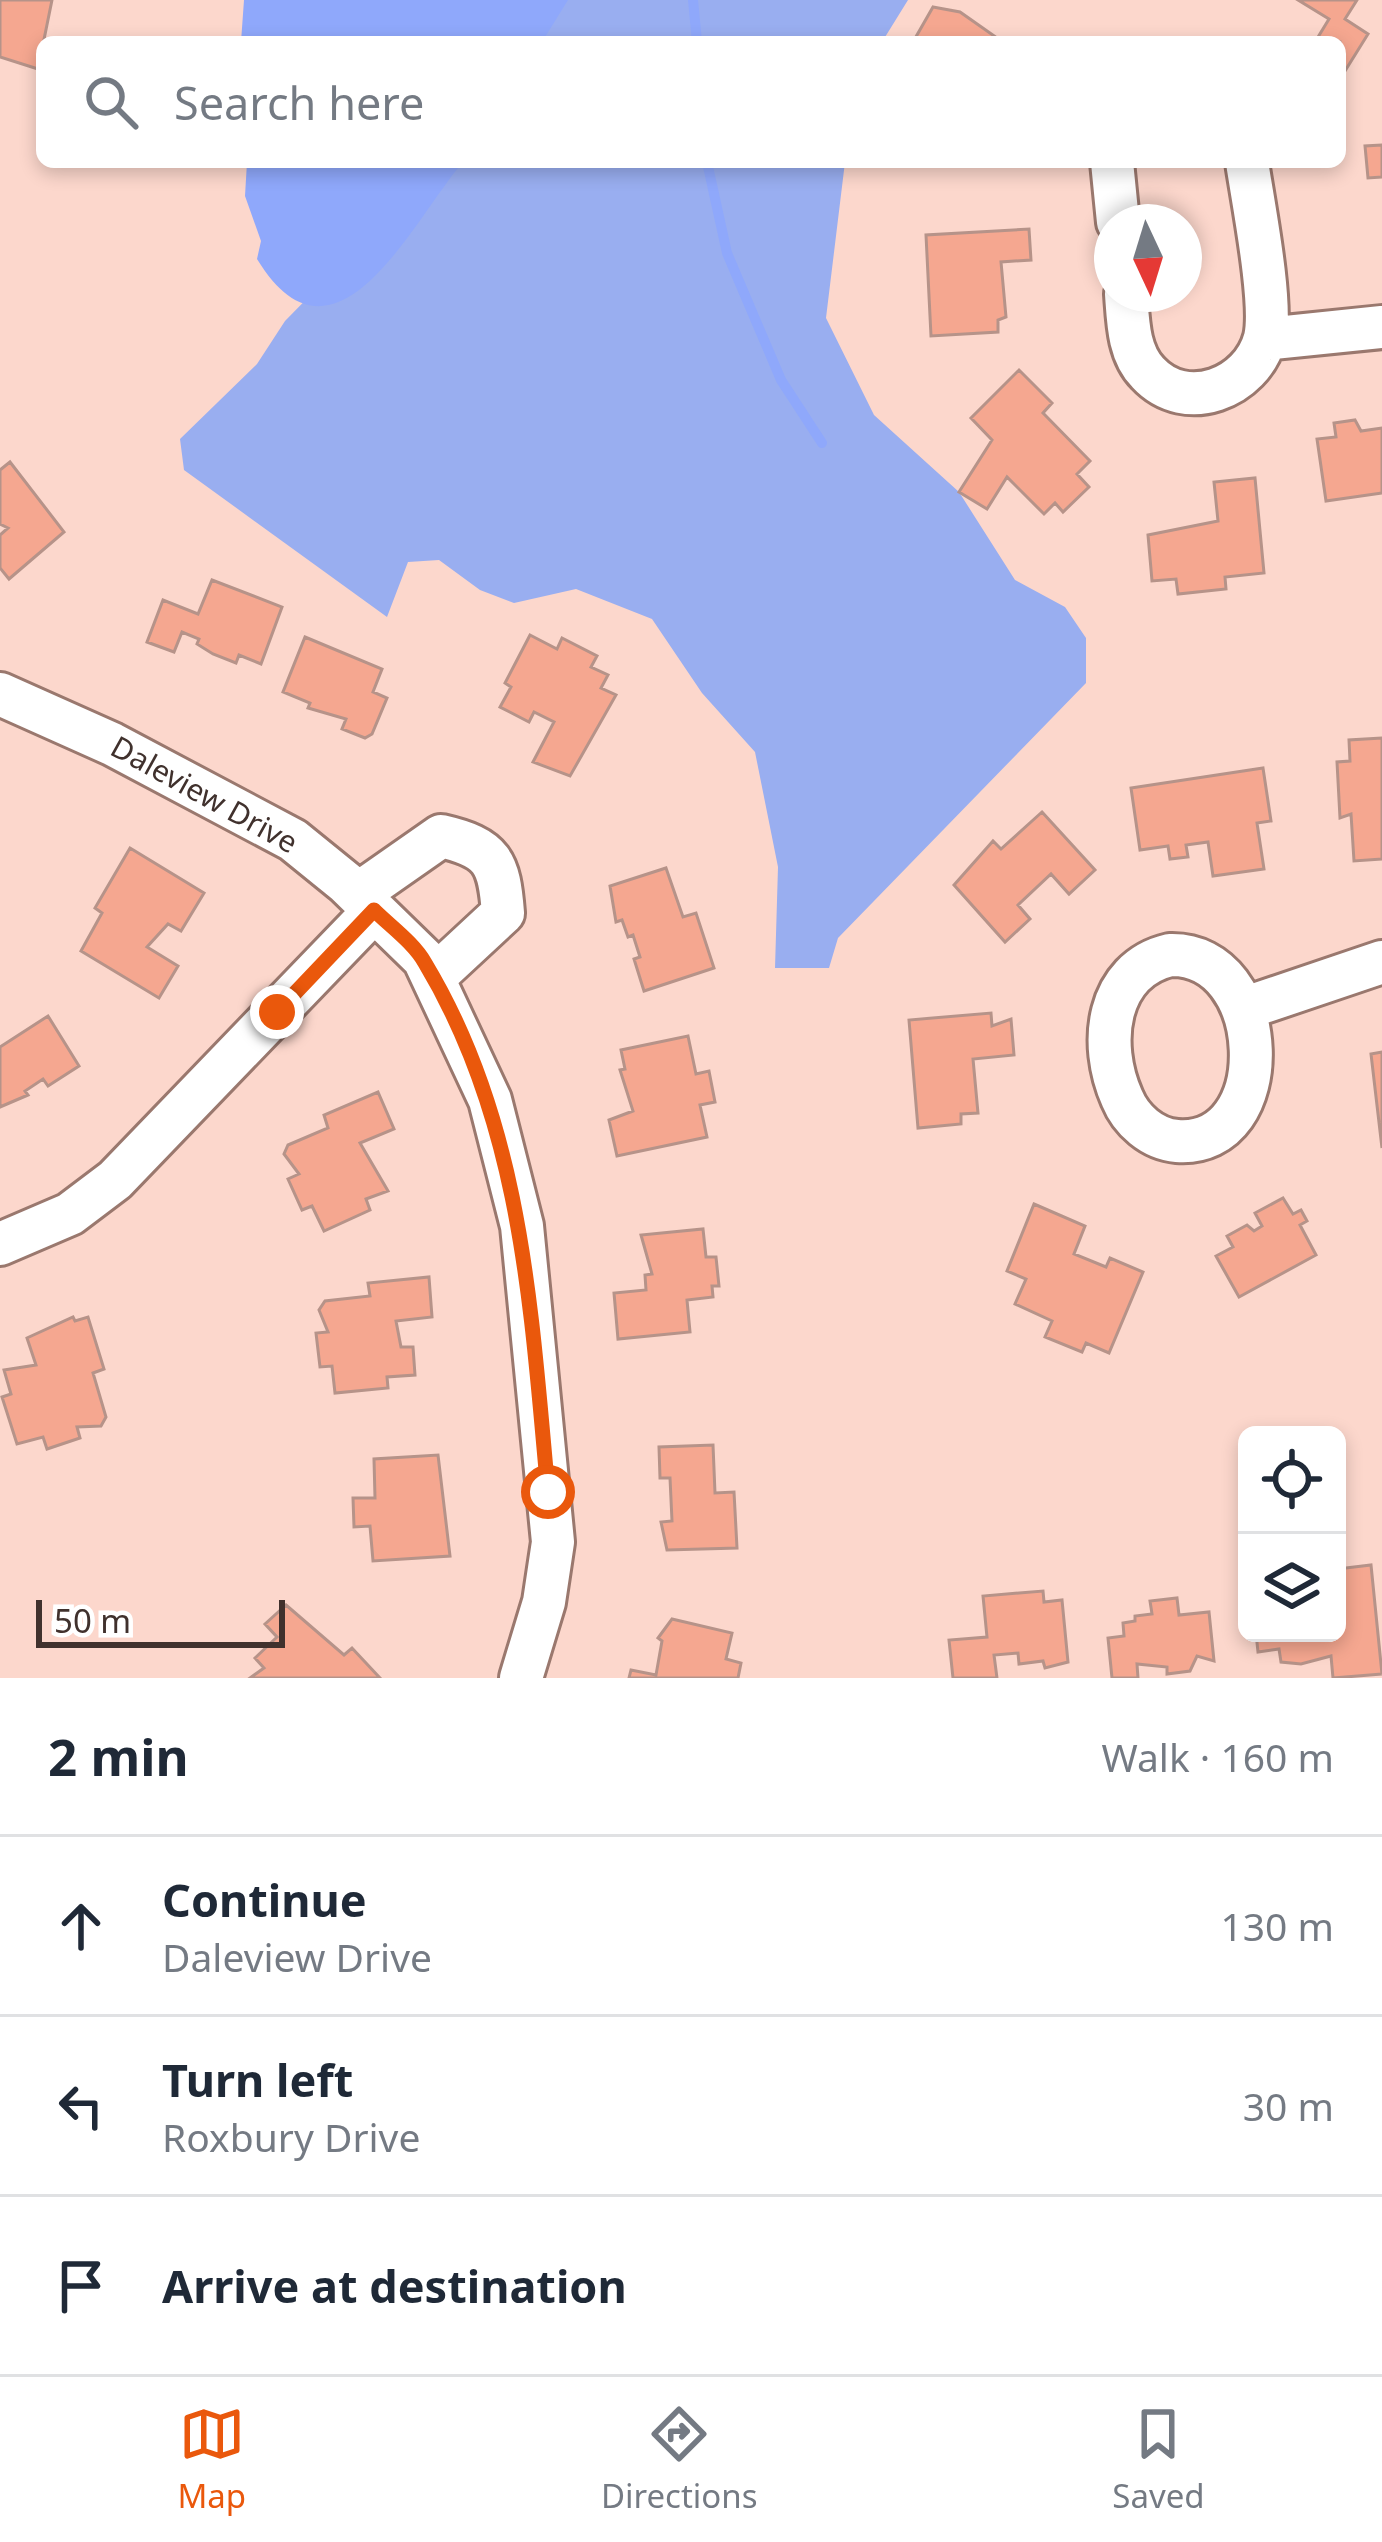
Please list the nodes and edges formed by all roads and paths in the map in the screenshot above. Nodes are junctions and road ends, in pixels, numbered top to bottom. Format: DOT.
graph roads {
  1 [pos="1113,168"];
  2 [pos="1248,168"];
  3 [pos="1116,204"];
  4 [pos="1129,312"];
  5 [pos="1382,327"];
  6 [pos="1265,339"];
  7 [pos="0,694"];
  8 [pos="366,903"];
  9 [pos="1382,962"];
  10 [pos="433,978"];
  11 [pos="1243,1009"];
  12 [pos="0,1244"];
  13 [pos="520,1678"];
  1 -- 3 [label="street"];
  2 -- 6 [label="street"];
  4 -- 6 [label="street"];
  5 -- 6 [label="street"];
  7 -- 8 [label="street, Daleview Drive"];
  8 -- 10 [label="street, Daleview Drive"];
  8 -- 10 [label="street"];
  8 -- 12 [label="street"];
  9 -- 11 [label="street"];
  10 -- 13 [label="street, Daleview Drive"];
}
